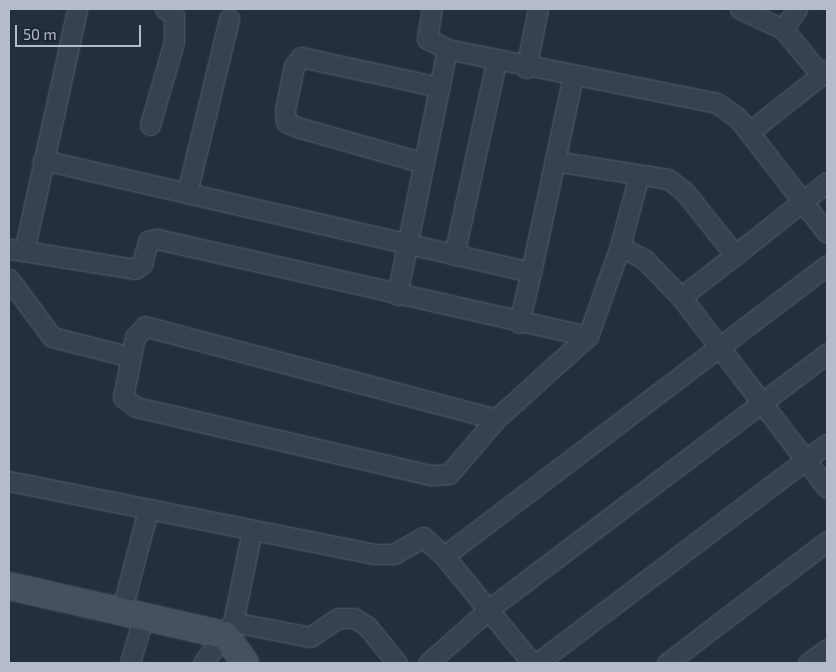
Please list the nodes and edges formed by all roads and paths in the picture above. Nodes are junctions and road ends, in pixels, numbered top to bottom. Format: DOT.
graph roads {
  1 [pos="77,9"];
  2 [pos="165,9"];
  3 [pos="432,9"];
  4 [pos="538,9"];
  5 [pos="740,9"];
  6 [pos="797,9"];
  7 [pos="229,19"];
  8 [pos="783,29"];
  9 [pos="447,49"];
  10 [pos="496,63"];
  11 [pos="526,68"];
  12 [pos="824,72"];
  13 [pos="573,76"];
  14 [pos="439,87"];
  15 [pos="150,125"];
  16 [pos="749,132"];
  17 [pos="43,160"];
  18 [pos="554,161"];
  19 [pos="424,163"];
  20 [pos="639,174"];
  21 [pos="827,182"];
  22 [pos="187,193"];
  23 [pos="804,203"];
  24 [pos="827,233"];
  25 [pos="408,244"];
  26 [pos="620,246"];
  27 [pos="17,250"];
  28 [pos="454,255"];
  29 [pos="735,255"];
  30 [pos="827,264"];
  31 [pos="531,272"];
  32 [pos="9,279"];
  33 [pos="397,295"];
  34 [pos="681,297"];
  35 [pos="519,323"];
  36 [pos="588,336"];
  37 [pos="722,347"];
  38 [pos="827,353"];
  39 [pos="131,357"];
  40 [pos="762,402"];
  41 [pos="496,419"];
  42 [pos="827,444"];
  43 [pos="807,461"];
  44 [pos="9,481"];
  45 [pos="827,488"];
  46 [pos="148,510"];
  47 [pos="252,530"];
  48 [pos="827,541"];
  49 [pos="444,556"];
  50 [pos="9,586"];
  51 [pos="489,609"];
  52 [pos="132,615"];
  53 [pos="229,628"];
  54 [pos="130,663"];
  55 [pos="203,663"];
  56 [pos="245,663"];
  57 [pos="397,663"];
  58 [pos="428,663"];
  59 [pos="532,663"];
  60 [pos="537,663"];
  61 [pos="667,663"];
  1 -- 17 [label="street"];
  2 -- 15 [label="street"];
  3 -- 9 [label="street"];
  4 -- 11 [label="street"];
  5 -- 8 [label="street"];
  6 -- 8 [label="street"];
  7 -- 22 [label="street"];
  8 -- 12 [label="street"];
  9 -- 10 [label="street"];
  9 -- 14 [label="street"];
  10 -- 11 [label="street"];
  10 -- 28 [label="street"];
  11 -- 13 [label="street"];
  12 -- 16 [label="street"];
  13 -- 16 [label="street"];
  13 -- 18 [label="street"];
  14 -- 19 [label="street"];
  14 -- 19 [label="street"];
  16 -- 23 [label="street"];
  17 -- 22 [label="street"];
  17 -- 27 [label="street"];
  18 -- 20 [label="street"];
  18 -- 31 [label="street"];
  19 -- 25 [label="street"];
  20 -- 26 [label="street"];
  20 -- 29 [label="street"];
  21 -- 23 [label="street"];
  22 -- 25 [label="street"];
  23 -- 24 [label="street"];
  23 -- 29 [label="street"];
  25 -- 28 [label="street"];
  25 -- 33 [label="street"];
  26 -- 34 [label="street"];
  26 -- 36 [label="street"];
  27 -- 33 [label="street"];
  28 -- 31 [label="street"];
  29 -- 34 [label="street"];
  30 -- 37 [label="street"];
  31 -- 35 [label="street"];
  32 -- 39 [label="street"];
  33 -- 35 [label="street"];
  34 -- 37 [label="street"];
  35 -- 36 [label="street"];
  36 -- 41 [label="street"];
  37 -- 40 [label="street"];
  37 -- 49 [label="street"];
  38 -- 40 [label="street"];
  39 -- 41 [label="street"];
  39 -- 41 [label="street"];
  40 -- 43 [label="street"];
  40 -- 51 [label="street"];
  42 -- 43 [label="street"];
  43 -- 45 [label="street"];
  43 -- 60 [label="street"];
  44 -- 46 [label="street"];
  46 -- 47 [label="street"];
  46 -- 52 [label="street"];
  47 -- 49 [label="street"];
  47 -- 53 [label="street"];
  48 -- 61 [label="street"];
  49 -- 51 [label="street"];
  50 -- 52 [label="street"];
  51 -- 58 [label="street"];
  51 -- 59 [label="street"];
  52 -- 53 [label="street"];
  52 -- 54 [label="street"];
  53 -- 55 [label="street"];
  53 -- 56 [label="street"];
  53 -- 57 [label="street"];
}
